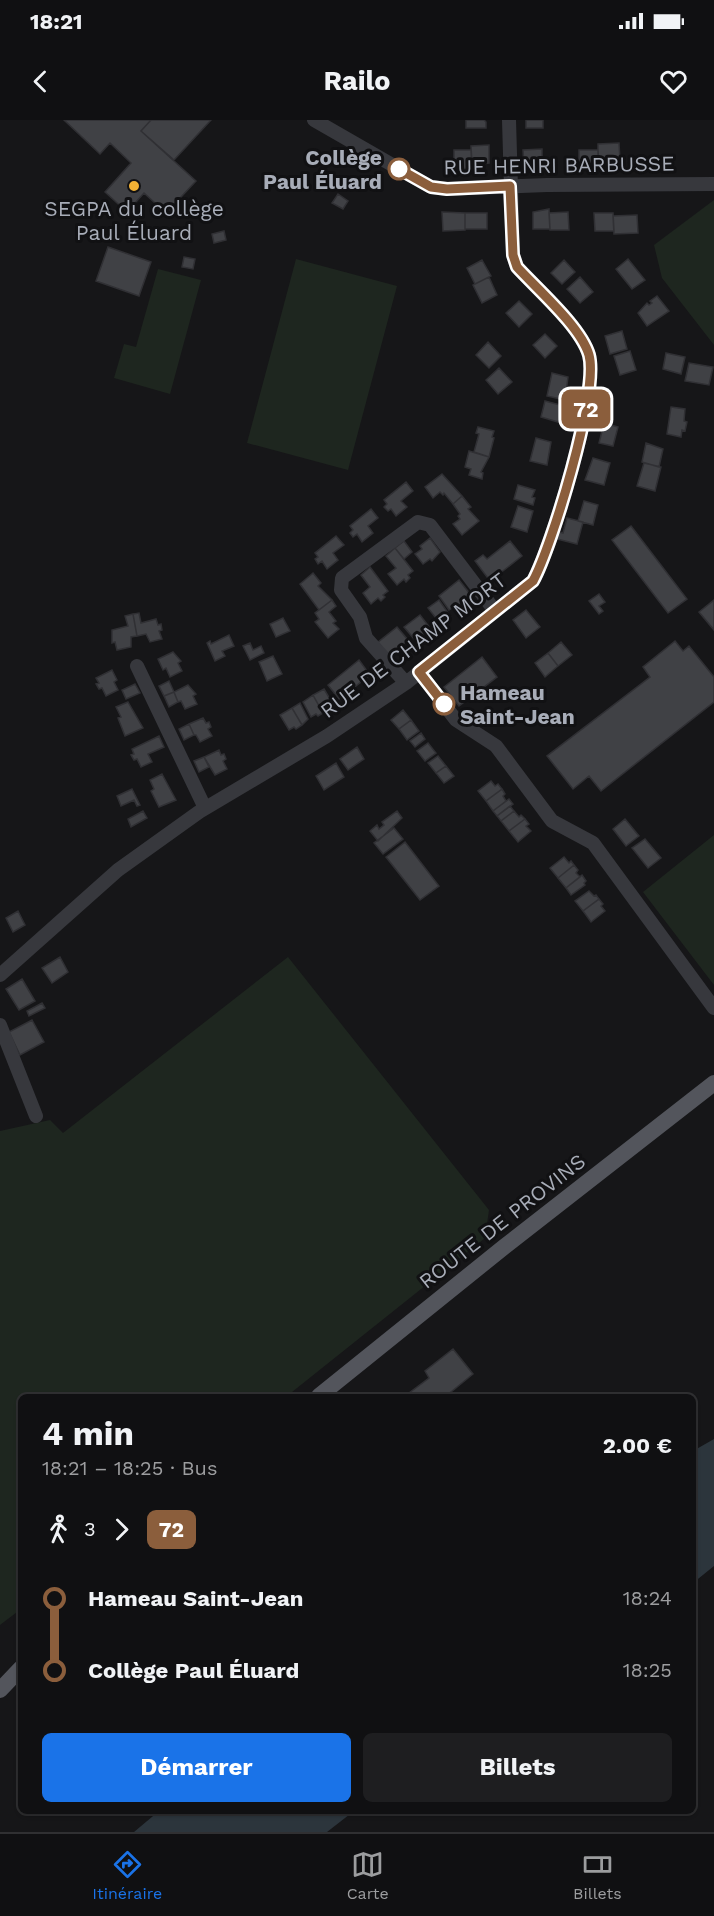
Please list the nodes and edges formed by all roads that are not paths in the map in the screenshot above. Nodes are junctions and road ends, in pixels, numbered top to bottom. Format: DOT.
graph roads {
  1 [pos="314,120"];
  2 [pos="509,120"];
  3 [pos="714,184"];
  4 [pos="510,186"];
  5 [pos="495,611"];
  6 [pos="136,666"];
  7 [pos="419,672"];
  8 [pos="406,682"];
  9 [pos="206,808"];
  10 [pos="0,975"];
  11 [pos="714,1008"];
  12 [pos="0,1025"];
  13 [pos="714,1083"];
  14 [pos="36,1116"];
  15 [pos="322,1394"];
  16 [pos="18,1671"];
  17 [pos="0,1690"];
  1 -- 4 [label="street, RUE HENRI BARBUSSE"];
  2 -- 4 [label="street, RUE DE CHAMP MORT"];
  3 -- 4 [label="street, RUE HENRI BARBUSSE"];
  4 -- 5 [label="street, RUE DE CHAMP MORT"];
  5 -- 7 [label="street, RUE DE CHAMP MORT"];
  5 -- 8 [label="street"];
  6 -- 9 [label="street"];
  7 -- 8 [label="street, RUE DE CHAMP MORT"];
  7 -- 11 [label="street"];
  8 -- 9 [label="street, RUE DE CHAMP MORT"];
  9 -- 10 [label="street, RUE DE CHAMP MORT"];
  12 -- 14 [label="street"];
  13 -- 15 [label="main road, ROUTE DE PROVINS"];
  16 -- 17 [label="main road"];
}
